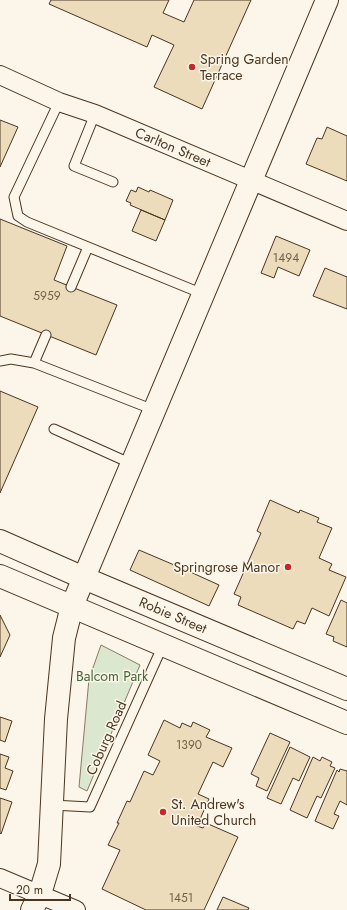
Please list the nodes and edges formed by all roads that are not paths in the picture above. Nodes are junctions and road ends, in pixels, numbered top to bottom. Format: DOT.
graph roads {
  1 [pos="327,0"];
  2 [pos="0,74"];
  3 [pos="58,102"];
  4 [pos="95,114"];
  5 [pos="251,180"];
  6 [pos="113,182"];
  7 [pos="347,221"];
  8 [pos="88,247"];
  9 [pos="71,287"];
  10 [pos="203,294"];
  11 [pos="46,335"];
  12 [pos="0,361"];
  13 [pos="34,364"];
  14 [pos="154,410"];
  15 [pos="54,429"];
  16 [pos="132,464"];
  17 [pos="0,541"];
  18 [pos="0,576"];
  19 [pos="84,578"];
  20 [pos="72,606"];
  21 [pos="163,645"];
  22 [pos="347,689"];
  23 [pos="347,723"];
  24 [pos="52,805"];
  25 [pos="0,878"];
  26 [pos="36,902"];
  27 [pos="76,910"];
  1 -- 5 [label="street"];
  2 -- 3 [label="street, Carlton Street"];
  3 -- 4 [label="street, Carlton Street"];
  3 -- 8 [label="lane"];
  4 -- 5 [label="street, Carlton Street"];
  4 -- 6 [label="lane"];
  5 -- 7 [label="street, Carlton Street"];
  5 -- 10 [label="street"];
  8 -- 9 [label="lane"];
  8 -- 10 [label="lane"];
  10 -- 14 [label="street"];
  11 -- 13 [label="lane"];
  12 -- 13 [label="lane"];
  13 -- 14 [label="lane"];
  14 -- 16 [label="street"];
  15 -- 16 [label="lane"];
  16 -- 19 [label="street"];
  17 -- 19 [label="street, Robie Street"];
  18 -- 20 [label="street"];
  19 -- 20 [label="street"];
  19 -- 22 [label="street, Robie Street"];
  20 -- 21 [label="street"];
  20 -- 24 [label="street"];
  21 -- 23 [label="street"];
  21 -- 24 [label="lane, Coburg Road"];
  24 -- 26 [label="street"];
  25 -- 26 [label="street"];
  26 -- 27 [label="street"];
}
